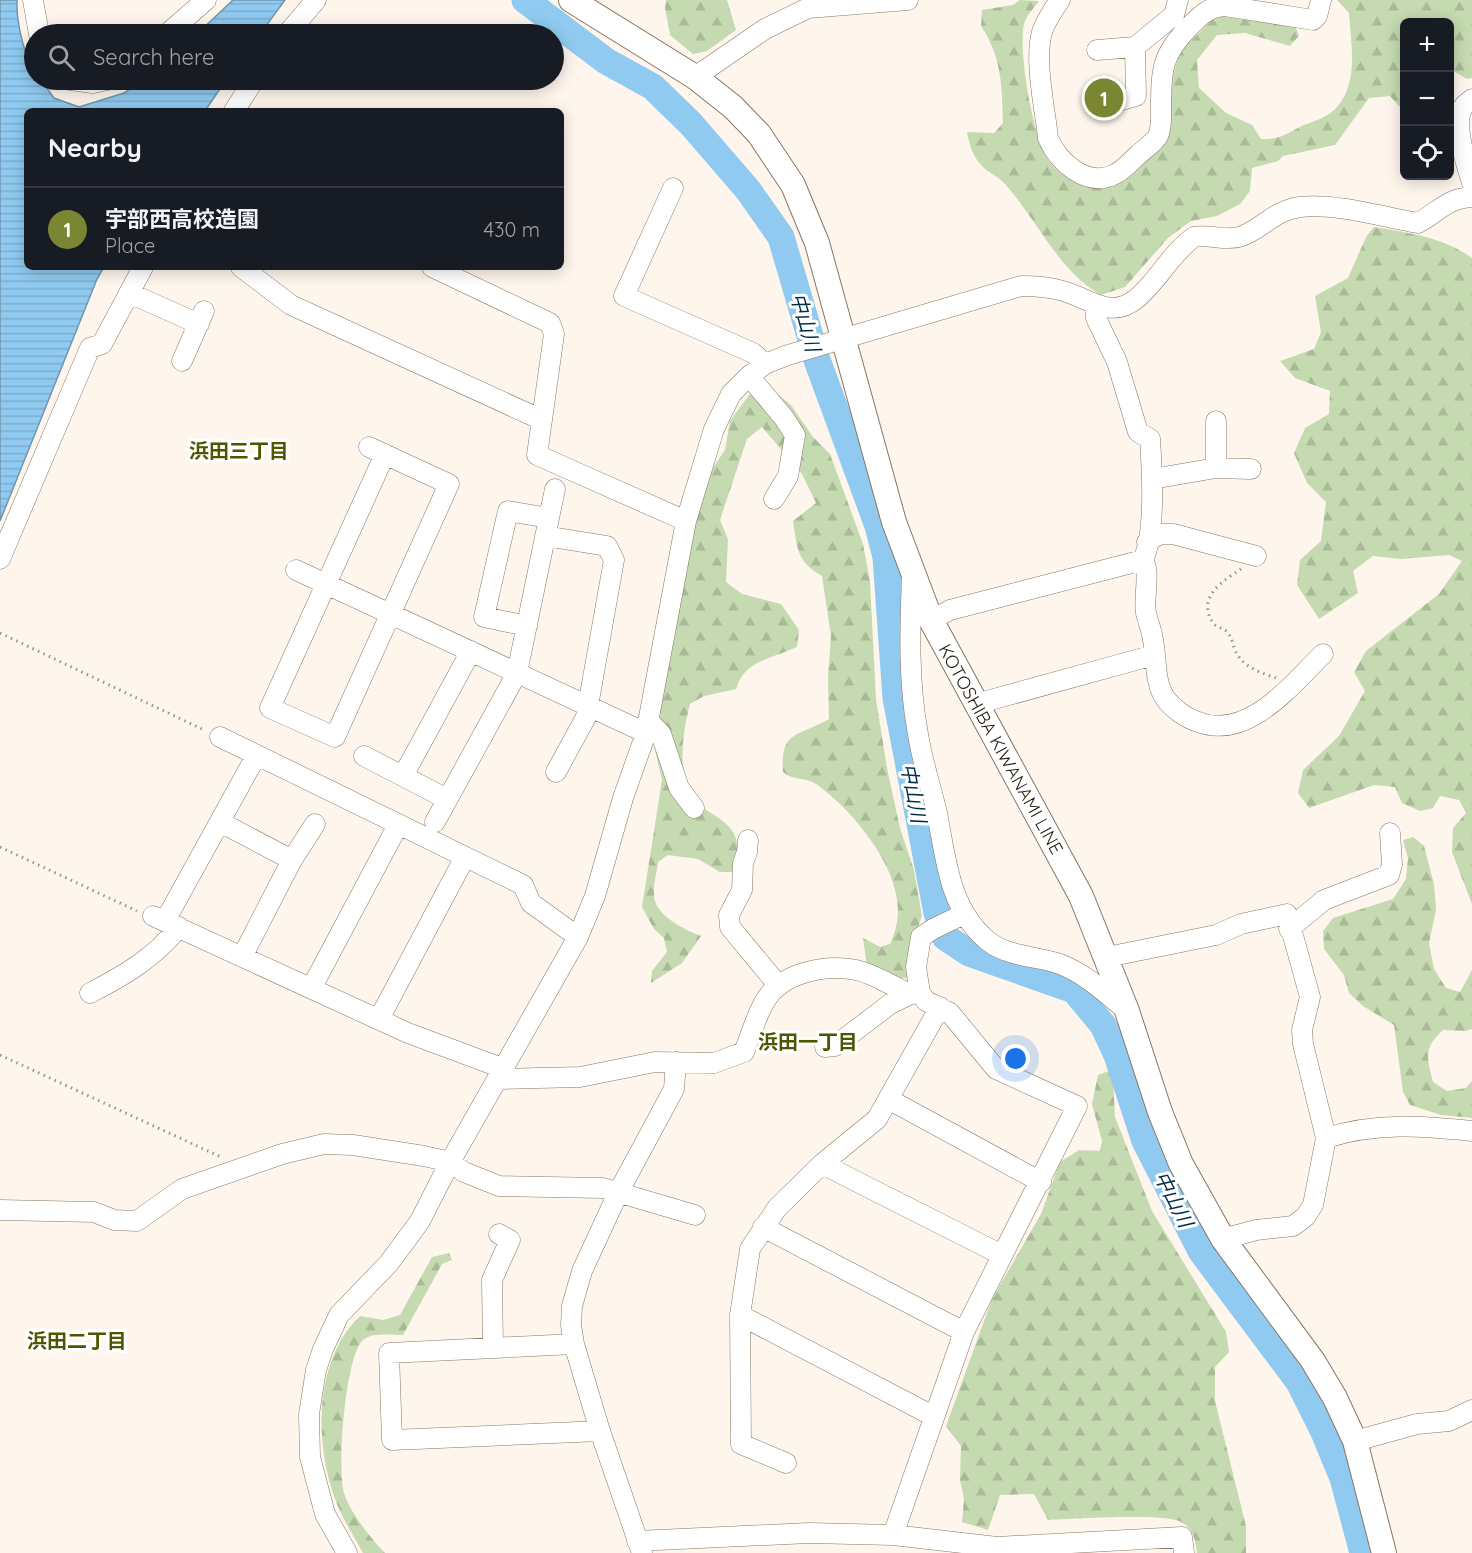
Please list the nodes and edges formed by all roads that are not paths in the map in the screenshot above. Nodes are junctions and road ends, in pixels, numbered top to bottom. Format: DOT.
graph roads {
  1 [pos="33,0"];
  2 [pos="206,0"];
  3 [pos="316,0"];
  4 [pos="571,0"];
  5 [pos="908,0"];
  6 [pos="1060,0"];
  7 [pos="1178,0"];
  8 [pos="1321,0"];
  9 [pos="37,24"];
  10 [pos="178,24"];
  11 [pos="296,24"];
  12 [pos="1135,47"];
  13 [pos="1097,50"];
  14 [pos="695,77"];
  15 [pos="248,90"];
  16 [pos="1472,99"];
  17 [pos="1102,106"];
  18 [pos="236,108"];
  19 [pos="1472,183"];
  20 [pos="673,188"];
  21 [pos="1472,197"];
  22 [pos="141,270"];
  23 [pos="246,270"];
  24 [pos="438,270"];
  25 [pos="129,293"];
  26 [pos="1096,306"];
  27 [pos="834,340"];
  28 [pos="182,361"];
  29 [pos="765,364"];
  30 [pos="749,376"];
  31 [pos="542,420"];
  32 [pos="1216,421"];
  33 [pos="1216,468"];
  34 [pos="1251,469"];
  35 [pos="1152,479"];
  36 [pos="555,489"];
  37 [pos="774,499"];
  38 [pos="686,521"];
  39 [pos="547,527"];
  40 [pos="1145,551"];
  41 [pos="1256,556"];
  42 [pos="0,559"];
  43 [pos="296,570"];
  44 [pos="912,574"];
  45 [pos="327,584"];
  46 [pos="392,614"];
  47 [pos="931,620"];
  48 [pos="527,627"];
  49 [pos="471,651"];
  50 [pos="1323,654"];
  51 [pos="1155,655"];
  52 [pos="517,673"];
  53 [pos="976,704"];
  54 [pos="586,705"];
  55 [pos="647,727"];
  56 [pos="220,737"];
  57 [pos="256,756"];
  58 [pos="364,756"];
  59 [pos="556,772"];
  60 [pos="404,776"];
  61 [pos="447,798"];
  62 [pos="694,808"];
  63 [pos="220,822"];
  64 [pos="435,822"];
  65 [pos="315,824"];
  66 [pos="398,825"];
  67 [pos="1390,833"];
  68 [pos="748,840"];
  69 [pos="465,857"];
  70 [pos="292,860"];
  71 [pos="957,917"];
  72 [pos="166,921"];
  73 [pos="1289,929"];
  74 [pos="578,937"];
  75 [pos="243,955"];
  76 [pos="1107,957"];
  77 [pos="778,985"];
  78 [pos="312,987"];
  79 [pos="90,993"];
  80 [pos="916,993"];
  81 [pos="940,1007"];
  82 [pos="1127,1011"];
  83 [pos="379,1019"];
  84 [pos="825,1047"];
  85 [pos="676,1062"];
  86 [pos="500,1074"];
  87 [pos="890,1100"];
  88 [pos="1472,1131"];
  89 [pos="1326,1138"];
  90 [pos="450,1162"];
  91 [pos="822,1164"];
  92 [pos="1041,1182"];
  93 [pos="619,1191"];
  94 [pos="0,1210"];
  95 [pos="695,1215"];
  96 [pos="763,1227"];
  97 [pos="499,1234"];
  98 [pos="1223,1239"];
  99 [pos="1002,1255"];
  100 [pos="740,1315"];
  101 [pos="964,1332"];
  102 [pos="574,1344"];
  103 [pos="493,1348"];
  104 [pos="1472,1410"];
  105 [pos="933,1416"];
  106 [pos="600,1431"];
  107 [pos="1355,1441"];
  108 [pos="786,1463"];
  109 [pos="893,1536"];
  110 [pos="1136,1546"];
  111 [pos="640,1547"];
  112 [pos="343,1552"];
  113 [pos="1184,1553"];
  114 [pos="1384,1553"];
  1 -- 9 [label="street"];
  2 -- 10 [label="street"];
  3 -- 11 [label="street"];
  4 -- 14 [label="main road, KOTOSHIBA KIWANAMI LINE"];
  5 -- 14 [label="street"];
  6 -- 8 [label="street"];
  7 -- 12 [label="street"];
  12 -- 13 [label="street"];
  12 -- 17 [label="street"];
  14 -- 27 [label="main road, KOTOSHIBA KIWANAMI LINE"];
  15 -- 18 [label="street"];
  16 -- 19 [label="street"];
  20 -- 29 [label="street"];
  21 -- 26 [label="street"];
  22 -- 25 [label="street"];
  23 -- 31 [label="street"];
  24 -- 31 [label="street"];
  25 -- 28 [label="street"];
  25 -- 42 [label="street"];
  26 -- 27 [label="street"];
  26 -- 35 [label="street"];
  27 -- 29 [label="street"];
  27 -- 44 [label="main road, KOTOSHIBA KIWANAMI LINE"];
  29 -- 30 [label="street"];
  30 -- 37 [label="street"];
  30 -- 38 [label="street"];
  31 -- 38 [label="street"];
  32 -- 33 [label="street"];
  33 -- 34 [label="street"];
  33 -- 35 [label="street"];
  35 -- 40 [label="street"];
  36 -- 39 [label="street"];
  38 -- 55 [label="street"];
  39 -- 48 [label="street"];
  39 -- 48 [label="street"];
  39 -- 54 [label="street"];
  40 -- 41 [label="street"];
  40 -- 47 [label="street"];
  40 -- 51 [label="street"];
  43 -- 45 [label="street"];
  44 -- 47 [label="main road, KOTOSHIBA KIWANAMI LINE"];
  44 -- 71 [label="street"];
  45 -- 46 [label="street"];
  45 -- 46 [label="street"];
  45 -- 46 [label="street"];
  46 -- 49 [label="street"];
  47 -- 53 [label="main road, KOTOSHIBA KIWANAMI LINE"];
  48 -- 52 [label="street"];
  49 -- 52 [label="street"];
  49 -- 60 [label="street"];
  50 -- 51 [label="street"];
  51 -- 53 [label="street"];
  52 -- 54 [label="street"];
  52 -- 61 [label="street"];
  53 -- 76 [label="main road, KOTOSHIBA KIWANAMI LINE"];
  54 -- 55 [label="street"];
  54 -- 59 [label="street"];
  55 -- 62 [label="street"];
  55 -- 74 [label="street"];
  56 -- 57 [label="street"];
  57 -- 63 [label="street"];
  57 -- 66 [label="street"];
  58 -- 60 [label="street"];
  60 -- 61 [label="street"];
  61 -- 64 [label="street"];
  63 -- 70 [label="street"];
  63 -- 72 [label="street"];
  65 -- 70 [label="street"];
  66 -- 69 [label="street"];
  66 -- 78 [label="street"];
  67 -- 73 [label="street"];
  68 -- 77 [label="street"];
  69 -- 74 [label="street"];
  69 -- 83 [label="street"];
  70 -- 75 [label="street"];
  71 -- 80 [label="street"];
  71 -- 82 [label="street"];
  72 -- 75 [label="street"];
  72 -- 79 [label="street"];
  73 -- 76 [label="street"];
  73 -- 89 [label="street"];
  74 -- 86 [label="street"];
  75 -- 78 [label="street"];
  76 -- 82 [label="main road, KOTOSHIBA KIWANAMI LINE"];
  77 -- 80 [label="street"];
  77 -- 85 [label="street"];
  78 -- 83 [label="street"];
  80 -- 81 [label="street"];
  80 -- 84 [label="street"];
  81 -- 87 [label="street"];
  81 -- 92 [label="street"];
  82 -- 98 [label="main road, KOTOSHIBA KIWANAMI LINE"];
  83 -- 86 [label="street"];
  85 -- 86 [label="street"];
  85 -- 93 [label="street"];
  86 -- 90 [label="street"];
  87 -- 91 [label="street"];
  87 -- 92 [label="street"];
  88 -- 89 [label="street"];
  89 -- 98 [label="street"];
  90 -- 93 [label="street"];
  90 -- 94 [label="street"];
  90 -- 112 [label="street"];
  91 -- 96 [label="street"];
  91 -- 99 [label="street"];
  92 -- 99 [label="street"];
  93 -- 95 [label="street"];
  93 -- 102 [label="street"];
  96 -- 100 [label="street"];
  96 -- 101 [label="street"];
  97 -- 103 [label="street"];
  98 -- 107 [label="main road, KOTOSHIBA KIWANAMI LINE"];
  99 -- 101 [label="street"];
  100 -- 105 [label="street"];
  100 -- 108 [label="street"];
  101 -- 105 [label="street"];
  102 -- 103 [label="street"];
  102 -- 106 [label="street"];
  103 -- 106 [label="street"];
  104 -- 107 [label="street"];
  105 -- 109 [label="street"];
  106 -- 111 [label="street"];
  107 -- 114 [label="main road, KOTOSHIBA KIWANAMI LINE"];
  109 -- 110 [label="street"];
  109 -- 111 [label="street"];
  110 -- 113 [label="street"];
}
